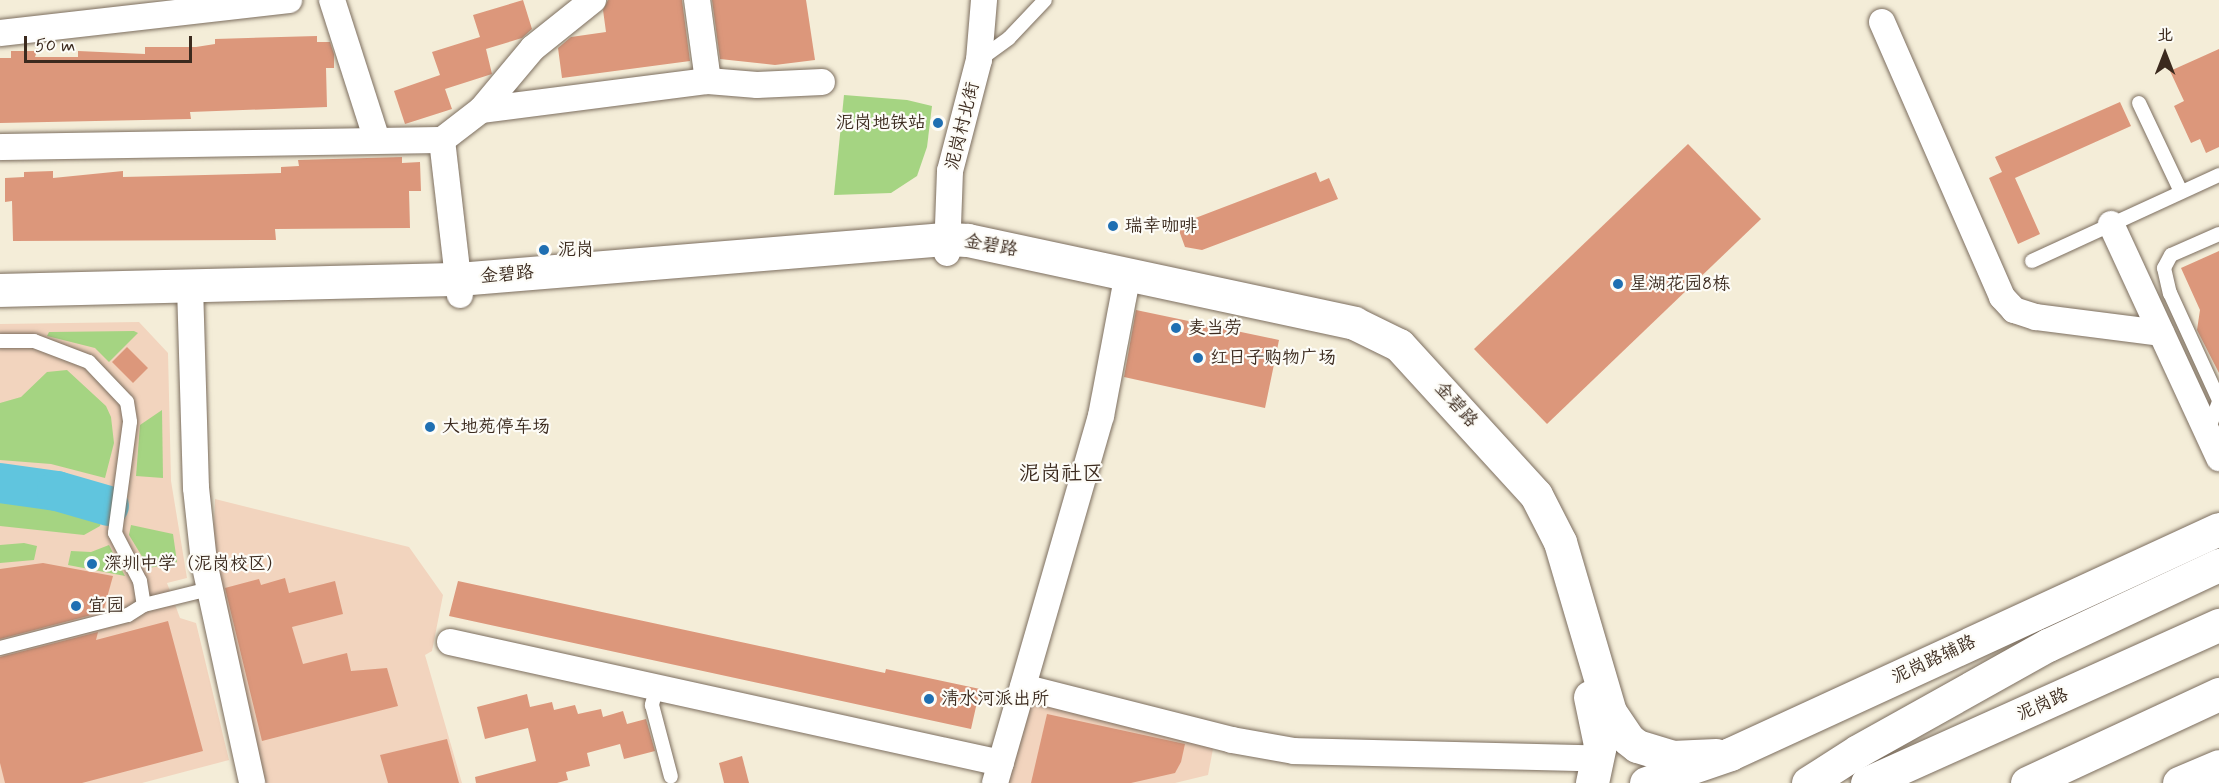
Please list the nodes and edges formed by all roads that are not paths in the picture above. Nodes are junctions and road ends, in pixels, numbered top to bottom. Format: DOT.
graph roads {
  1 [pos="290,0"];
  2 [pos="332,0"];
  3 [pos="593,0"];
  4 [pos="697,0"];
  5 [pos="984,0"];
  6 [pos="1045,0"];
  7 [pos="1882,22"];
  8 [pos="0,33"];
  9 [pos="980,60"];
  10 [pos="708,81"];
  11 [pos="822,82"];
  12 [pos="2139,103"];
  13 [pos="481,110"];
  14 [pos="377,140"];
  15 [pos="442,140"];
  16 [pos="0,147"];
  17 [pos="2219,175"];
  18 [pos="2181,192"];
  19 [pos="2111,224"];
  20 [pos="2219,234"];
  21 [pos="947,246"];
  22 [pos="2032,261"];
  23 [pos="1126,280"];
  24 [pos="459,287"];
  25 [pos="0,290"];
  26 [pos="190,295"];
  27 [pos="0,308"];
  28 [pos="2161,333"];
  29 [pos="0,341"];
  30 [pos="2219,401"];
  31 [pos="2213,430"];
  32 [pos="2219,458"];
  33 [pos="2219,529"];
  34 [pos="2205,572"];
  35 [pos="209,589"];
  36 [pos="144,605"];
  37 [pos="2219,625"];
  38 [pos="450,642"];
  39 [pos="0,648"];
  40 [pos="657,687"];
  41 [pos="1023,687"];
  42 [pos="2219,694"];
  43 [pos="1730,754"];
  44 [pos="2219,766"];
  45 [pos="1588,770"];
  46 [pos="998,773"];
  47 [pos="671,777"];
  48 [pos="252,783"];
  49 [pos="1646,783"];
  50 [pos="1808,783"];
  51 [pos="1867,783"];
  52 [pos="2026,783"];
  53 [pos="2179,783"];
  1 -- 8 [label="street"];
  2 -- 14 [label="street"];
  3 -- 13 [label="street"];
  4 -- 10 [label="street"];
  5 -- 9 [label="street, 泥岗村北街"];
  6 -- 9 [label="lane"];
  7 -- 28 [label="street"];
  9 -- 21 [label="street, 泥岗村北街"];
  10 -- 11 [label="street"];
  10 -- 13 [label="street"];
  12 -- 18 [label="lane"];
  13 -- 15 [label="street"];
  14 -- 15 [label="street"];
  14 -- 16 [label="street"];
  15 -- 24 [label="street"];
  17 -- 18 [label="lane"];
  18 -- 19 [label="lane"];
  19 -- 22 [label="lane"];
  19 -- 28 [label="street"];
  20 -- 30 [label="lane"];
  21 -- 23 [label="main road, 金碧路"];
  21 -- 24 [label="main road, 金碧路"];
  23 -- 41 [label="street"];
  23 -- 43 [label="main road, 金碧路"];
  23 -- 45 [label="main road, 金碧路"];
  24 -- 26 [label="main road, 金碧路"];
  25 -- 26 [label="main road, 金碧路"];
  26 -- 27 [label="main road, 金碧路"];
  26 -- 35 [label="street"];
  28 -- 31 [label="street"];
  29 -- 36 [label="lane"];
  30 -- 31 [label="lane"];
  31 -- 32 [label="street"];
  33 -- 43 [label="main road, 泥岗路辅路"];
  34 -- 50 [label="main road"];
  35 -- 36 [label="lane"];
  35 -- 48 [label="street"];
  36 -- 39 [label="lane"];
  37 -- 51 [label="main road, 泥岗路"];
  38 -- 40 [label="street"];
  40 -- 46 [label="street"];
  40 -- 47 [label="lane"];
  41 -- 45 [label="street"];
  41 -- 46 [label="street"];
  42 -- 52 [label="main road"];
  43 -- 49 [label="main road, 泥岗路辅路"];
  44 -- 53 [label="main road"];
}
